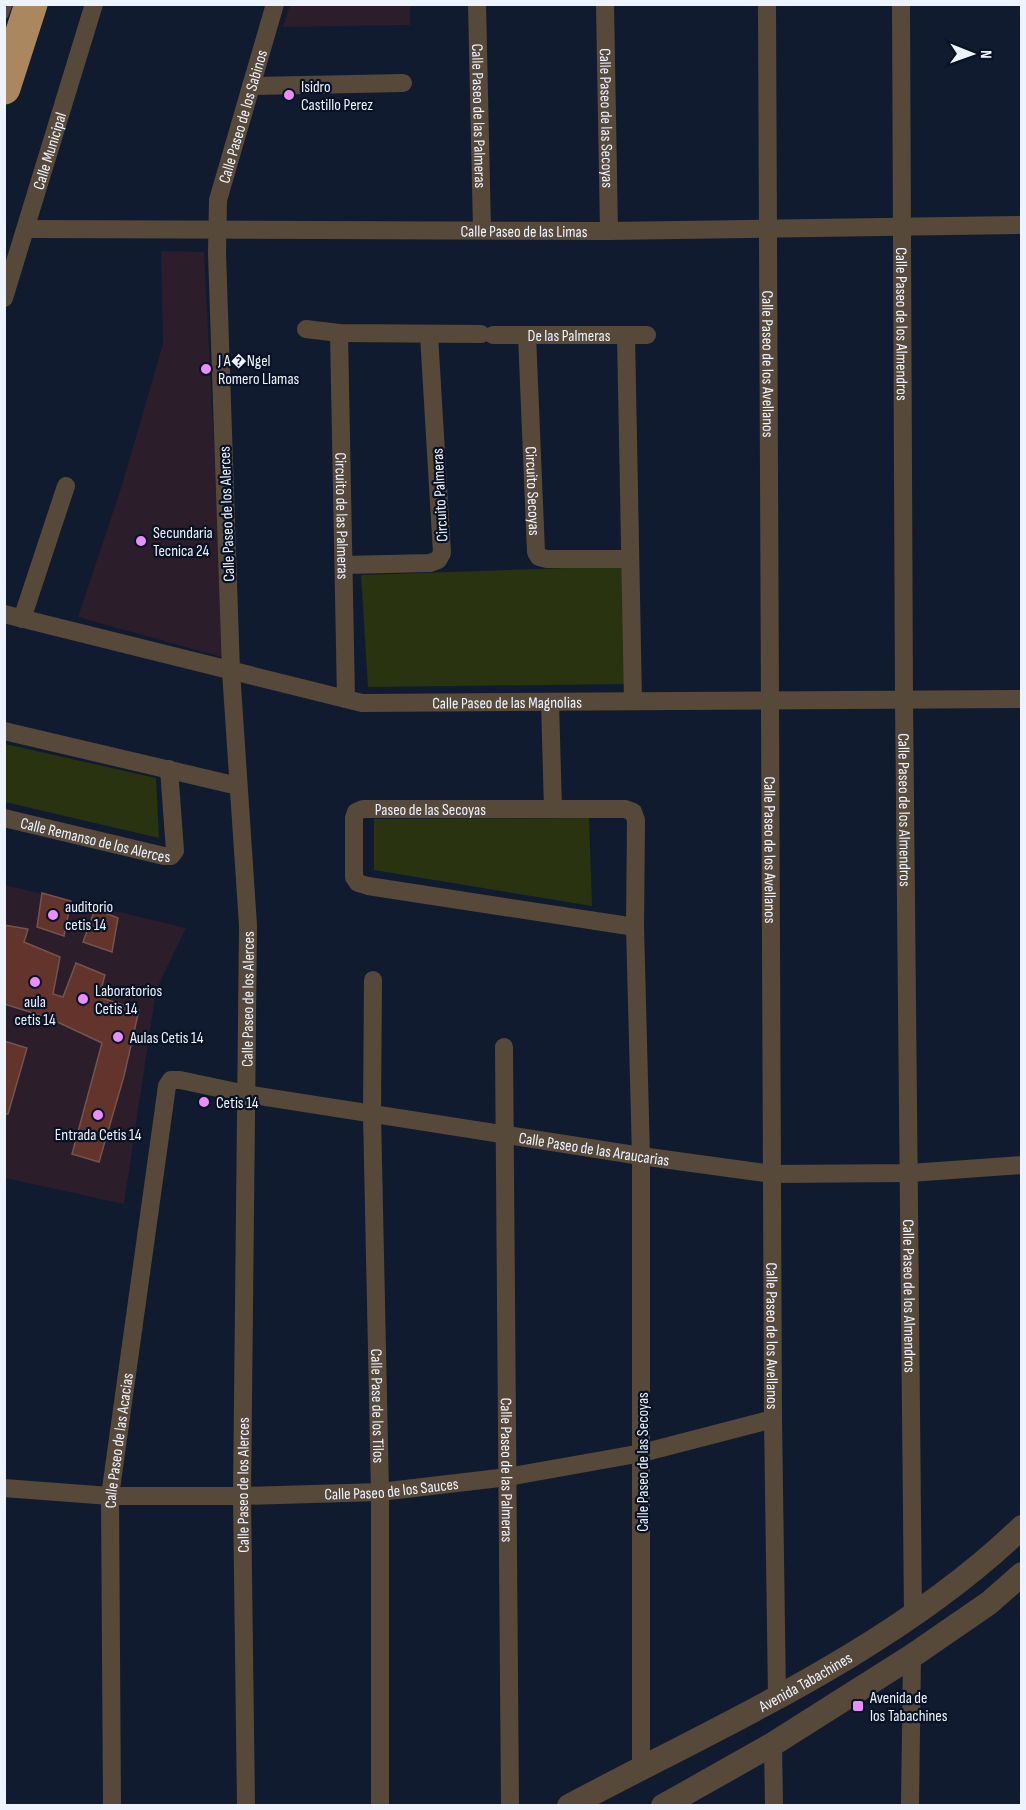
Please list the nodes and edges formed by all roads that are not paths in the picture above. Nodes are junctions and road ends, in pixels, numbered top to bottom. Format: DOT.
graph roads {
  1 [pos="8,4"];
  2 [pos="31,4"];
  3 [pos="94,4"];
  4 [pos="275,4"];
  5 [pos="477,4"];
  6 [pos="605,4"];
  7 [pos="767,4"];
  8 [pos="901,4"];
  9 [pos="4,15"];
  10 [pos="403,83"];
  11 [pos="251,86"];
  12 [pos="4,88"];
  13 [pos="1022,225"];
  14 [pos="902,226"];
  15 [pos="26,229"];
  16 [pos="218,230"];
  17 [pos="482,230"];
  18 [pos="768,230"];
  19 [pos="609,231"];
  20 [pos="4,297"];
  21 [pos="306,329"];
  22 [pos="339,333"];
  23 [pos="429,334"];
  24 [pos="527,335"];
  25 [pos="626,335"];
  26 [pos="647,335"];
  27 [pos="66,486"];
  28 [pos="629,559"];
  29 [pos="344,565"];
  30 [pos="13,616"];
  31 [pos="231,670"];
  32 [pos="346,699"];
  33 [pos="1022,699"];
  34 [pos="770,700"];
  35 [pos="904,700"];
  36 [pos="633,701"];
  37 [pos="550,702"];
  38 [pos="4,731"];
  39 [pos="169,769"];
  40 [pos="238,786"];
  41 [pos="553,809"];
  42 [pos="4,818"];
  43 [pos="635,927"];
  44 [pos="373,980"];
  45 [pos="504,1047"];
  46 [pos="171,1080"];
  47 [pos="246,1094"];
  48 [pos="372,1114"];
  49 [pos="506,1135"];
  50 [pos="641,1156"];
  51 [pos="1022,1165"];
  52 [pos="910,1173"];
  53 [pos="772,1174"];
  54 [pos="773,1419"];
  55 [pos="642,1454"];
  56 [pos="508,1477"];
  57 [pos="4,1488"];
  58 [pos="380,1492"];
  59 [pos="110,1496"];
  60 [pos="242,1496"];
  61 [pos="1022,1527"];
  62 [pos="1022,1574"];
  63 [pos="913,1615"];
  64 [pos="912,1656"];
  65 [pos="843,1661"];
  66 [pos="858,1689"];
  67 [pos="777,1696"];
  68 [pos="773,1744"];
  69 [pos="641,1767"];
  70 [pos="112,1806"];
  71 [pos="246,1806"];
  72 [pos="380,1806"];
  73 [pos="510,1806"];
  74 [pos="569,1806"];
  75 [pos="663,1806"];
  76 [pos="774,1806"];
  77 [pos="910,1806"];
  1 -- 9 [label="lane"];
  2 -- 12 [label="highway"];
  3 -- 15 [label="street, Calle Municipal"];
  4 -- 11 [label="street, Calle Paseo de los Sabinos"];
  5 -- 17 [label="street, Calle Paseo de las Palmeras"];
  6 -- 19 [label="street, Calle Paseo de las Secoyas"];
  7 -- 18 [label="street, Calle Paseo de los Avellanos"];
  8 -- 14 [label="street, Calle Paseo de los Almendros"];
  10 -- 11 [label="street"];
  11 -- 16 [label="street, Calle Paseo de los Sabinos"];
  13 -- 14 [label="street, Calle Paseo de las Limas"];
  14 -- 18 [label="street, Calle Paseo de las Limas"];
  14 -- 35 [label="street, Calle Paseo de los Almendros"];
  15 -- 16 [label="street, Calle Paseo de las Limas"];
  15 -- 20 [label="street, Calle Municipal"];
  16 -- 17 [label="street, Calle Paseo de las Limas"];
  16 -- 31 [label="street, Calle Paseo de los Alerces"];
  17 -- 19 [label="street, Calle Paseo de las Limas"];
  18 -- 19 [label="street, Calle Paseo de las Limas"];
  18 -- 34 [label="street, Calle Paseo de los Avellanos"];
  21 -- 22 [label="street, De las Palmeras"];
  22 -- 23 [label="street, De las Palmeras"];
  22 -- 29 [label="street, Circuito de las Palmeras"];
  23 -- 24 [label="street, De las Palmeras"];
  23 -- 29 [label="street, Circuito Palmeras"];
  24 -- 25 [label="street, De las Palmeras"];
  24 -- 28 [label="street, Circuito Secoyas"];
  25 -- 26 [label="street, De las Palmeras"];
  25 -- 28 [label="street"];
  27 -- 30 [label="street"];
  28 -- 36 [label="street"];
  29 -- 32 [label="street, Circuito de las Palmeras"];
  30 -- 31 [label="street, Calle Paseo de las Magnolias"];
  31 -- 32 [label="street, Calle Paseo de las Magnolias"];
  31 -- 40 [label="street, Calle Paseo de los Alerces"];
  32 -- 37 [label="street, Calle Paseo de las Magnolias"];
  33 -- 35 [label="street, Calle Paseo de las Magnolias"];
  34 -- 35 [label="street, Calle Paseo de las Magnolias"];
  34 -- 36 [label="street, Calle Paseo de las Magnolias"];
  34 -- 53 [label="street, Calle Paseo de los Avellanos"];
  35 -- 52 [label="street, Calle Paseo de los Almendros"];
  36 -- 37 [label="street, Calle Paseo de las Magnolias"];
  37 -- 41 [label="street"];
  38 -- 39 [label="street"];
  39 -- 40 [label="street"];
  39 -- 42 [label="street, Calle Remanso de los Alerces"];
  40 -- 47 [label="street, Calle Paseo de los Alerces"];
  41 -- 43 [label="street, Paseo de las Secoyas"];
  41 -- 43 [label="street, Paseo de las Secoyas"];
  43 -- 50 [label="street, Paseo de las Secoyas"];
  44 -- 48 [label="street, Calle Pase de los Tilos"];
  45 -- 49 [label="street, Calle Paseo de las Palmeras"];
  46 -- 47 [label="street, Calle Paseo de las Araucarias"];
  46 -- 59 [label="street, Calle Paseo de las Acacias"];
  47 -- 48 [label="street, Calle Paseo de las Araucarias"];
  47 -- 60 [label="street, Calle Paseo de los Alerces"];
  48 -- 49 [label="street, Calle Paseo de las Araucarias"];
  48 -- 58 [label="street, Calle Pase de los Tilos"];
  49 -- 50 [label="street, Calle Paseo de las Araucarias"];
  49 -- 56 [label="street, Calle Paseo de las Palmeras"];
  50 -- 53 [label="street, Calle Paseo de las Araucarias"];
  50 -- 55 [label="street, Calle Paseo de las Secoyas"];
  51 -- 52 [label="street, Calle Paseo de las Araucarias"];
  52 -- 53 [label="street, Calle Paseo de las Araucarias"];
  52 -- 63 [label="street, Calle Paseo de los Almendros"];
  53 -- 54 [label="street, Calle Paseo de los Avellanos"];
  54 -- 55 [label="street, Calle Paseo de los Sauces"];
  54 -- 67 [label="street, Calle Paseo de los Avellanos"];
  55 -- 56 [label="street, Calle Paseo de los Sauces"];
  55 -- 69 [label="street, Calle Paseo de las Secoyas"];
  56 -- 58 [label="street, Calle Paseo de los Sauces"];
  56 -- 73 [label="street, Calle Paseo de las Palmeras"];
  57 -- 59 [label="street, Calle Paseo de los Sauces"];
  58 -- 60 [label="street, Calle Paseo de los Sauces"];
  58 -- 72 [label="street, Calle Pase de los Tilos"];
  59 -- 60 [label="street, Calle Paseo de los Sauces"];
  59 -- 70 [label="street, Calle Paseo de las Acacias"];
  60 -- 71 [label="street, Calle Paseo de los Alerces"];
  61 -- 63 [label="street, Avenida Tabachines"];
  62 -- 64 [label="street, Avenida Tabachines"];
  63 -- 65 [label="street, Avenida Tabachines"];
  64 -- 66 [label="street, Avenida Tabachines"];
  64 -- 77 [label="street"];
  65 -- 66 [label="street"];
  65 -- 67 [label="street, Avenida Tabachines"];
  66 -- 68 [label="street, Avenida Tabachines"];
  67 -- 69 [label="street, Avenida Tabachines"];
  68 -- 75 [label="street, Avenida Tabachines"];
  68 -- 76 [label="street"];
  69 -- 74 [label="street, Avenida Tabachines"];
}
